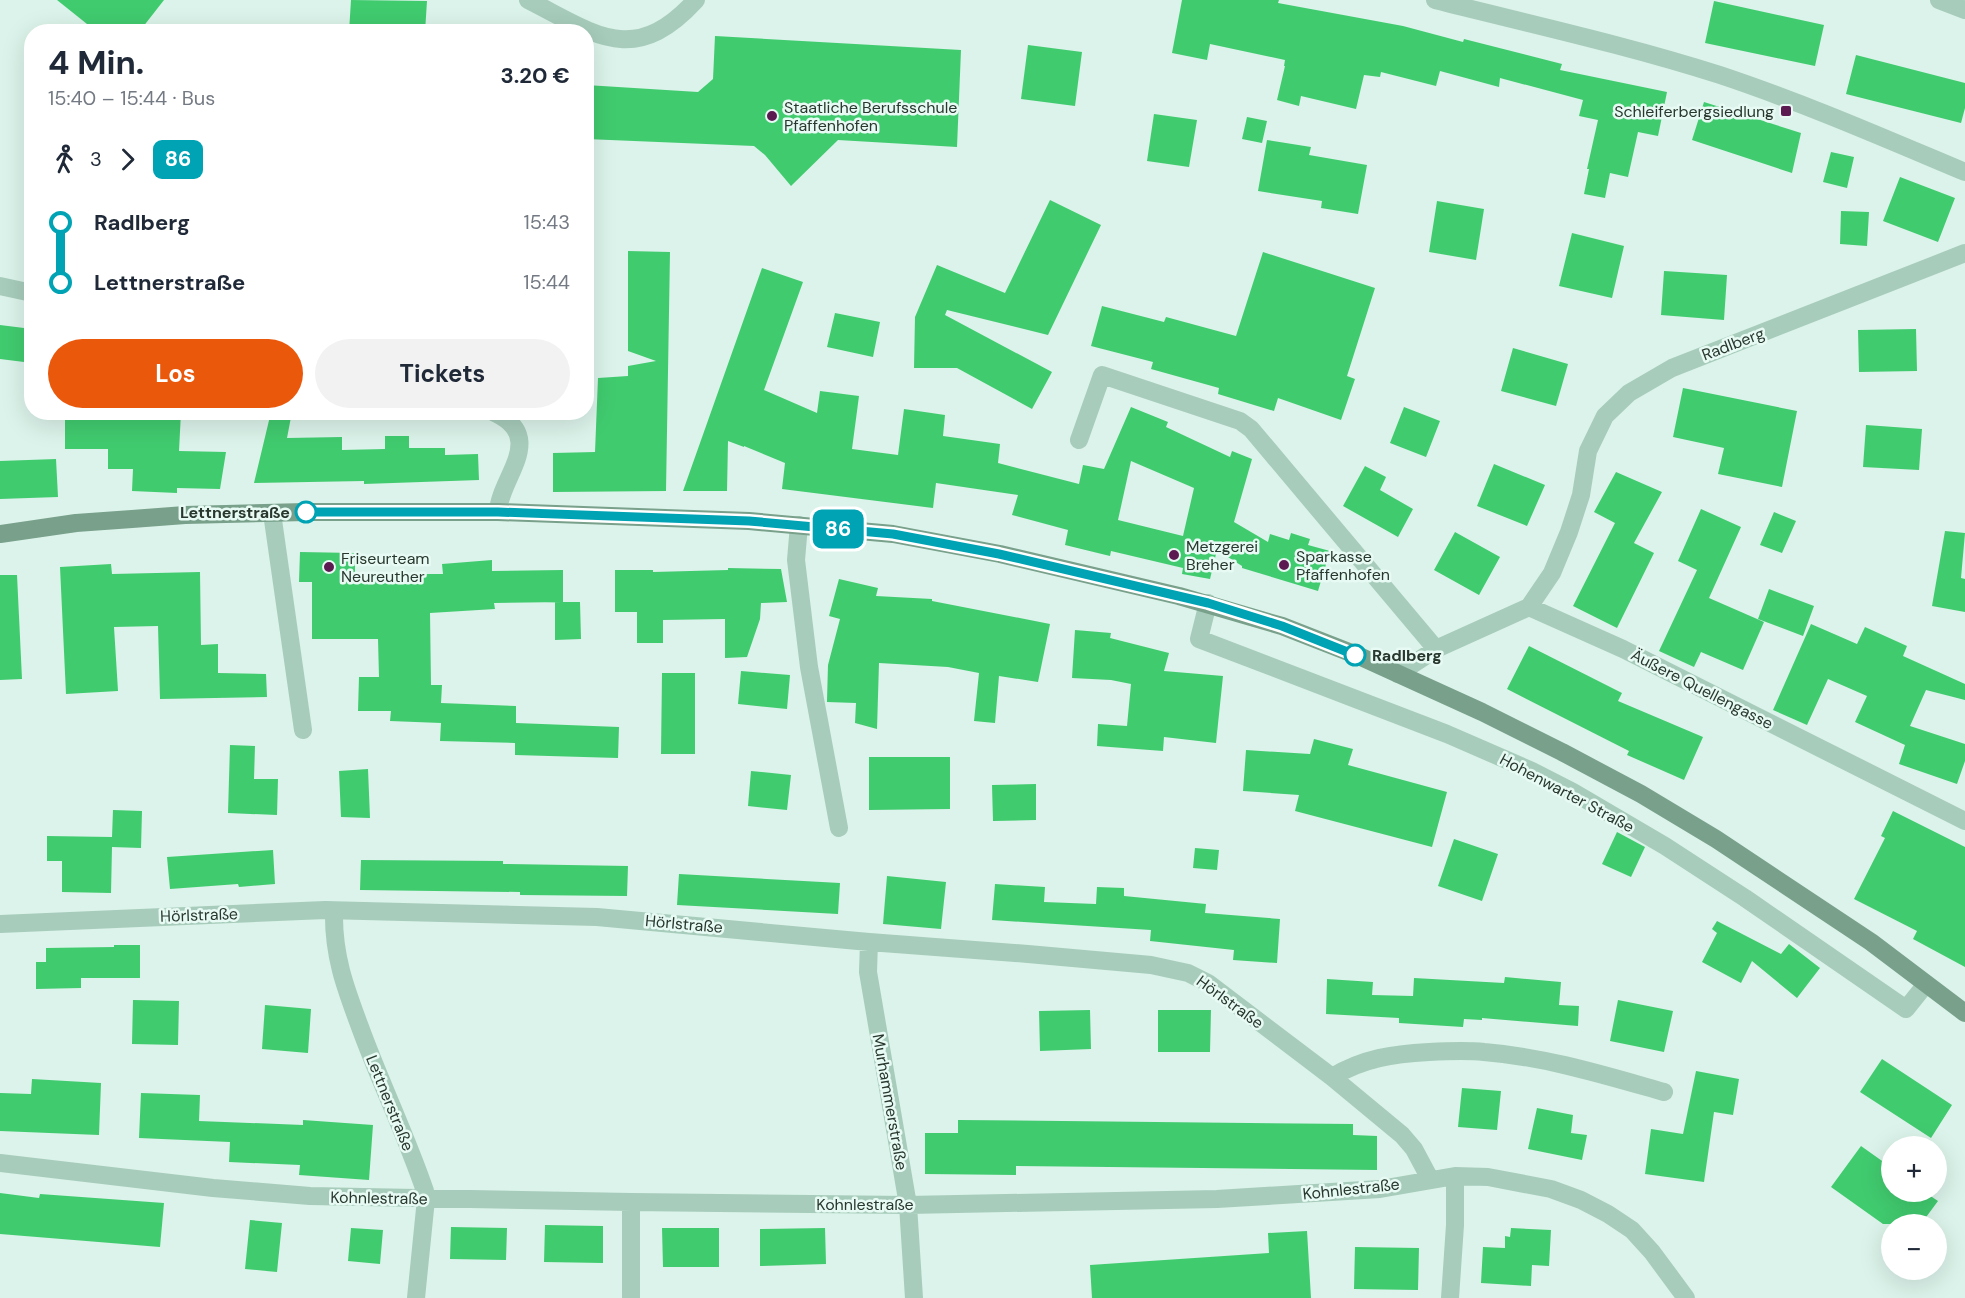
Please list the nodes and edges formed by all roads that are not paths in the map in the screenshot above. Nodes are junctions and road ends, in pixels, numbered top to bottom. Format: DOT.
graph roads {
  1 [pos="528,0"];
  2 [pos="696,0"];
  3 [pos="1435,0"];
  4 [pos="1939,0"];
  5 [pos="1965,10"];
  6 [pos="577,24"];
  7 [pos="594,33"];
  8 [pos="1965,172"];
  9 [pos="1965,253"];
  10 [pos="0,286"];
  11 [pos="24,291"];
  12 [pos="507,420"];
  13 [pos="1079,440"];
  14 [pos="498,512"];
  15 [pos="272,513"];
  16 [pos="799,525"];
  17 [pos="0,534"];
  18 [pos="1208,603"];
  19 [pos="1529,607"];
  20 [pos="1436,649"];
  21 [pos="1398,674"];
  22 [pos="303,730"];
  23 [pos="1964,819"];
  24 [pos="839,828"];
  25 [pos="334,911"];
  26 [pos="0,924"];
  27 [pos="869,942"];
  28 [pos="1926,984"];
  29 [pos="1965,1013"];
  30 [pos="1332,1077"];
  31 [pos="1664,1092"];
  32 [pos="0,1163"];
  33 [pos="1455,1176"];
  34 [pos="1430,1179"];
  35 [pos="426,1199"];
  36 [pos="631,1202"];
  37 [pos="908,1205"];
  38 [pos="416,1298"];
  39 [pos="632,1298"];
  40 [pos="914,1298"];
  41 [pos="1450,1298"];
  42 [pos="1686,1298"];
  1 -- 6 [label="street"];
  2 -- 7 [label="street"];
  3 -- 8 [label="street"];
  4 -- 5 [label="street"];
  9 -- 19 [label="street, Radlberg"];
  10 -- 11 [label="street"];
  12 -- 14 [label="street"];
  13 -- 20 [label="street"];
  14 -- 15 [label="street, Hohenwarter Straße"];
  14 -- 16 [label="street, Hohenwarter Straße"];
  15 -- 17 [label="street, Hohenwarter Straße"];
  15 -- 22 [label="street"];
  16 -- 18 [label="street, Hohenwarter Straße"];
  16 -- 24 [label="street"];
  18 -- 21 [label="street, Hohenwarter Straße"];
  18 -- 28 [label="street, Hohenwarter Straße"];
  19 -- 20 [label="street"];
  19 -- 23 [label="street, Äußere Quellengasse"];
  20 -- 21 [label="street"];
  21 -- 28 [label="street, Hohenwarter Straße"];
  25 -- 26 [label="street, Hörlstraße"];
  25 -- 27 [label="street, Hörlstraße"];
  25 -- 35 [label="street, Lettnerstraße"];
  27 -- 30 [label="street, Hörlstraße"];
  27 -- 37 [label="street, Murhammerstraße"];
  28 -- 29 [label="street, Hohenwarter Straße"];
  30 -- 31 [label="street"];
  30 -- 34 [label="street, Hörlstraße"];
  32 -- 35 [label="street, Kohnlestraße"];
  33 -- 34 [label="street, Kohnlestraße"];
  33 -- 41 [label="street"];
  33 -- 42 [label="street, Kohnlestraße"];
  34 -- 37 [label="street, Kohnlestraße"];
  35 -- 36 [label="street, Kohnlestraße"];
  35 -- 38 [label="street, Lettnerstraße"];
  36 -- 37 [label="street, Kohnlestraße"];
  36 -- 39 [label="street"];
  37 -- 40 [label="street, Murhammerstraße"];
}
